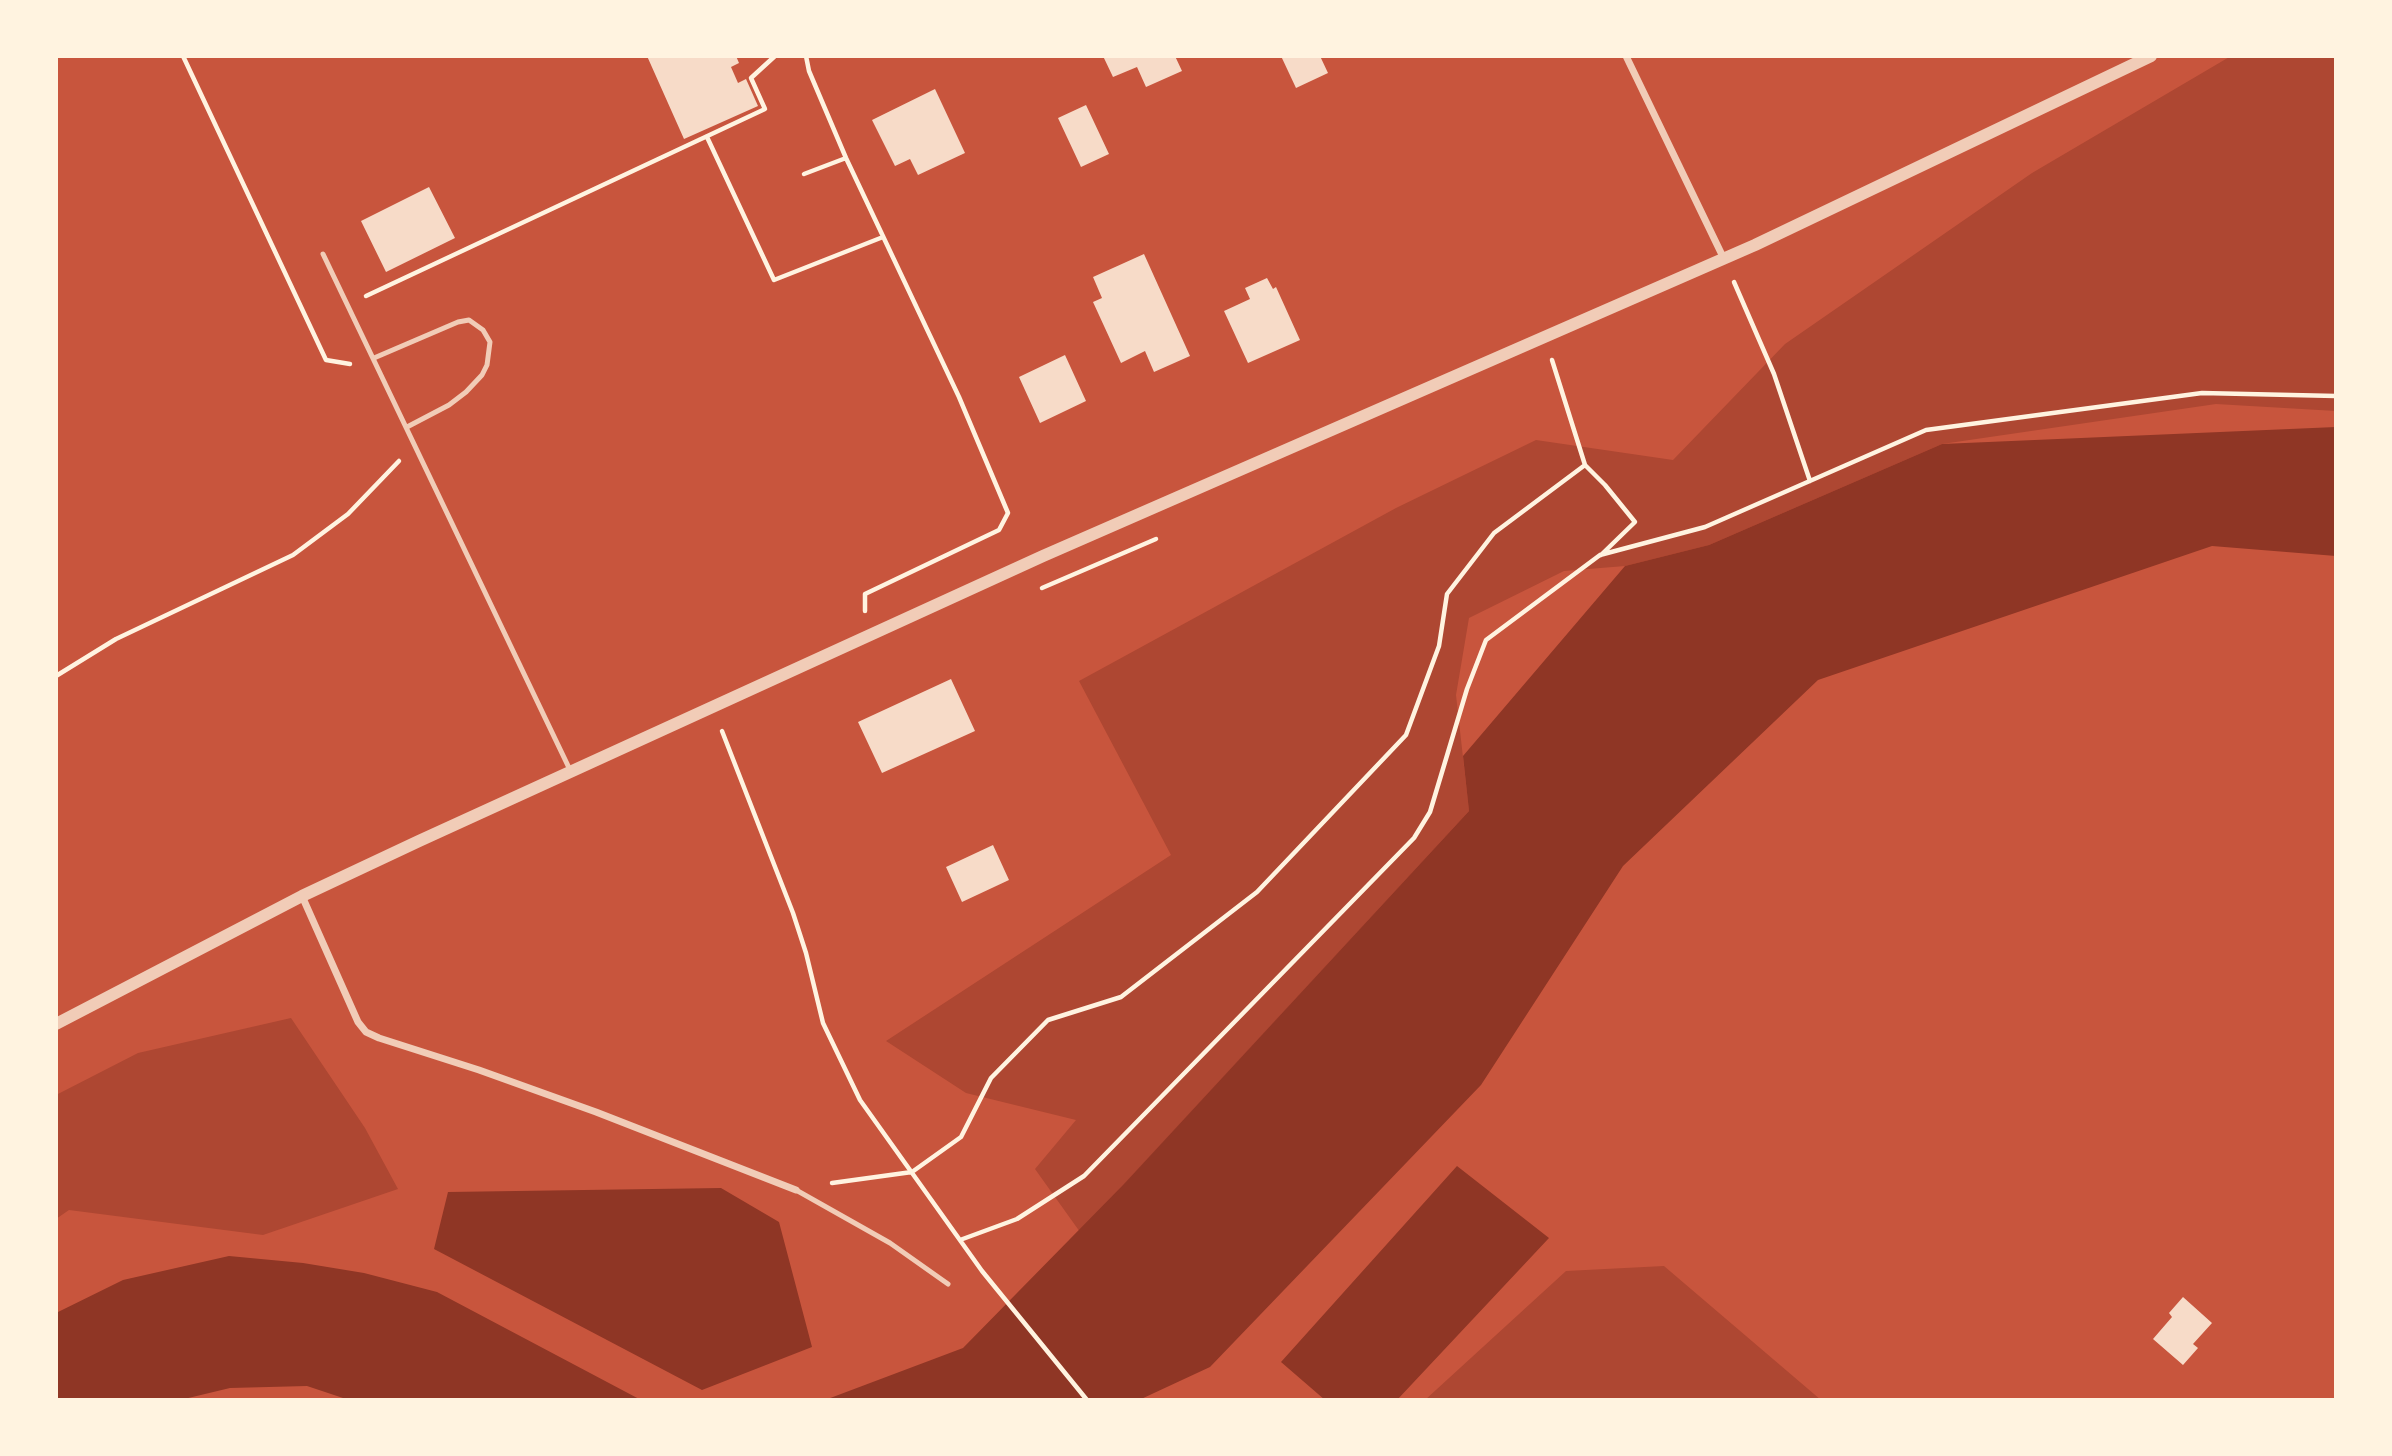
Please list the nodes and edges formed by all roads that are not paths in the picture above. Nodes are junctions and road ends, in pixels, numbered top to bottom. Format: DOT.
graph roads {
  1 [pos="1626,56"];
  2 [pos="2151,56"];
  3 [pos="323,254"];
  4 [pos="1724,258"];
  5 [pos="374,358"];
  6 [pos="407,427"];
  7 [pos="571,772"];
  8 [pos="302,896"];
  9 [pos="56,1024"];
  10 [pos="796,1189"];
  11 [pos="948,1283"];
  1 -- 4 [label="street"];
  2 -- 4 [label="street"];
  3 -- 5 [label="lane"];
  4 -- 7 [label="street"];
  5 -- 6 [label="lane"];
  5 -- 6 [label="lane"];
  6 -- 7 [label="lane"];
  7 -- 8 [label="street"];
  8 -- 9 [label="street"];
  8 -- 10 [label="street"];
  10 -- 11 [label="lane"];
}
